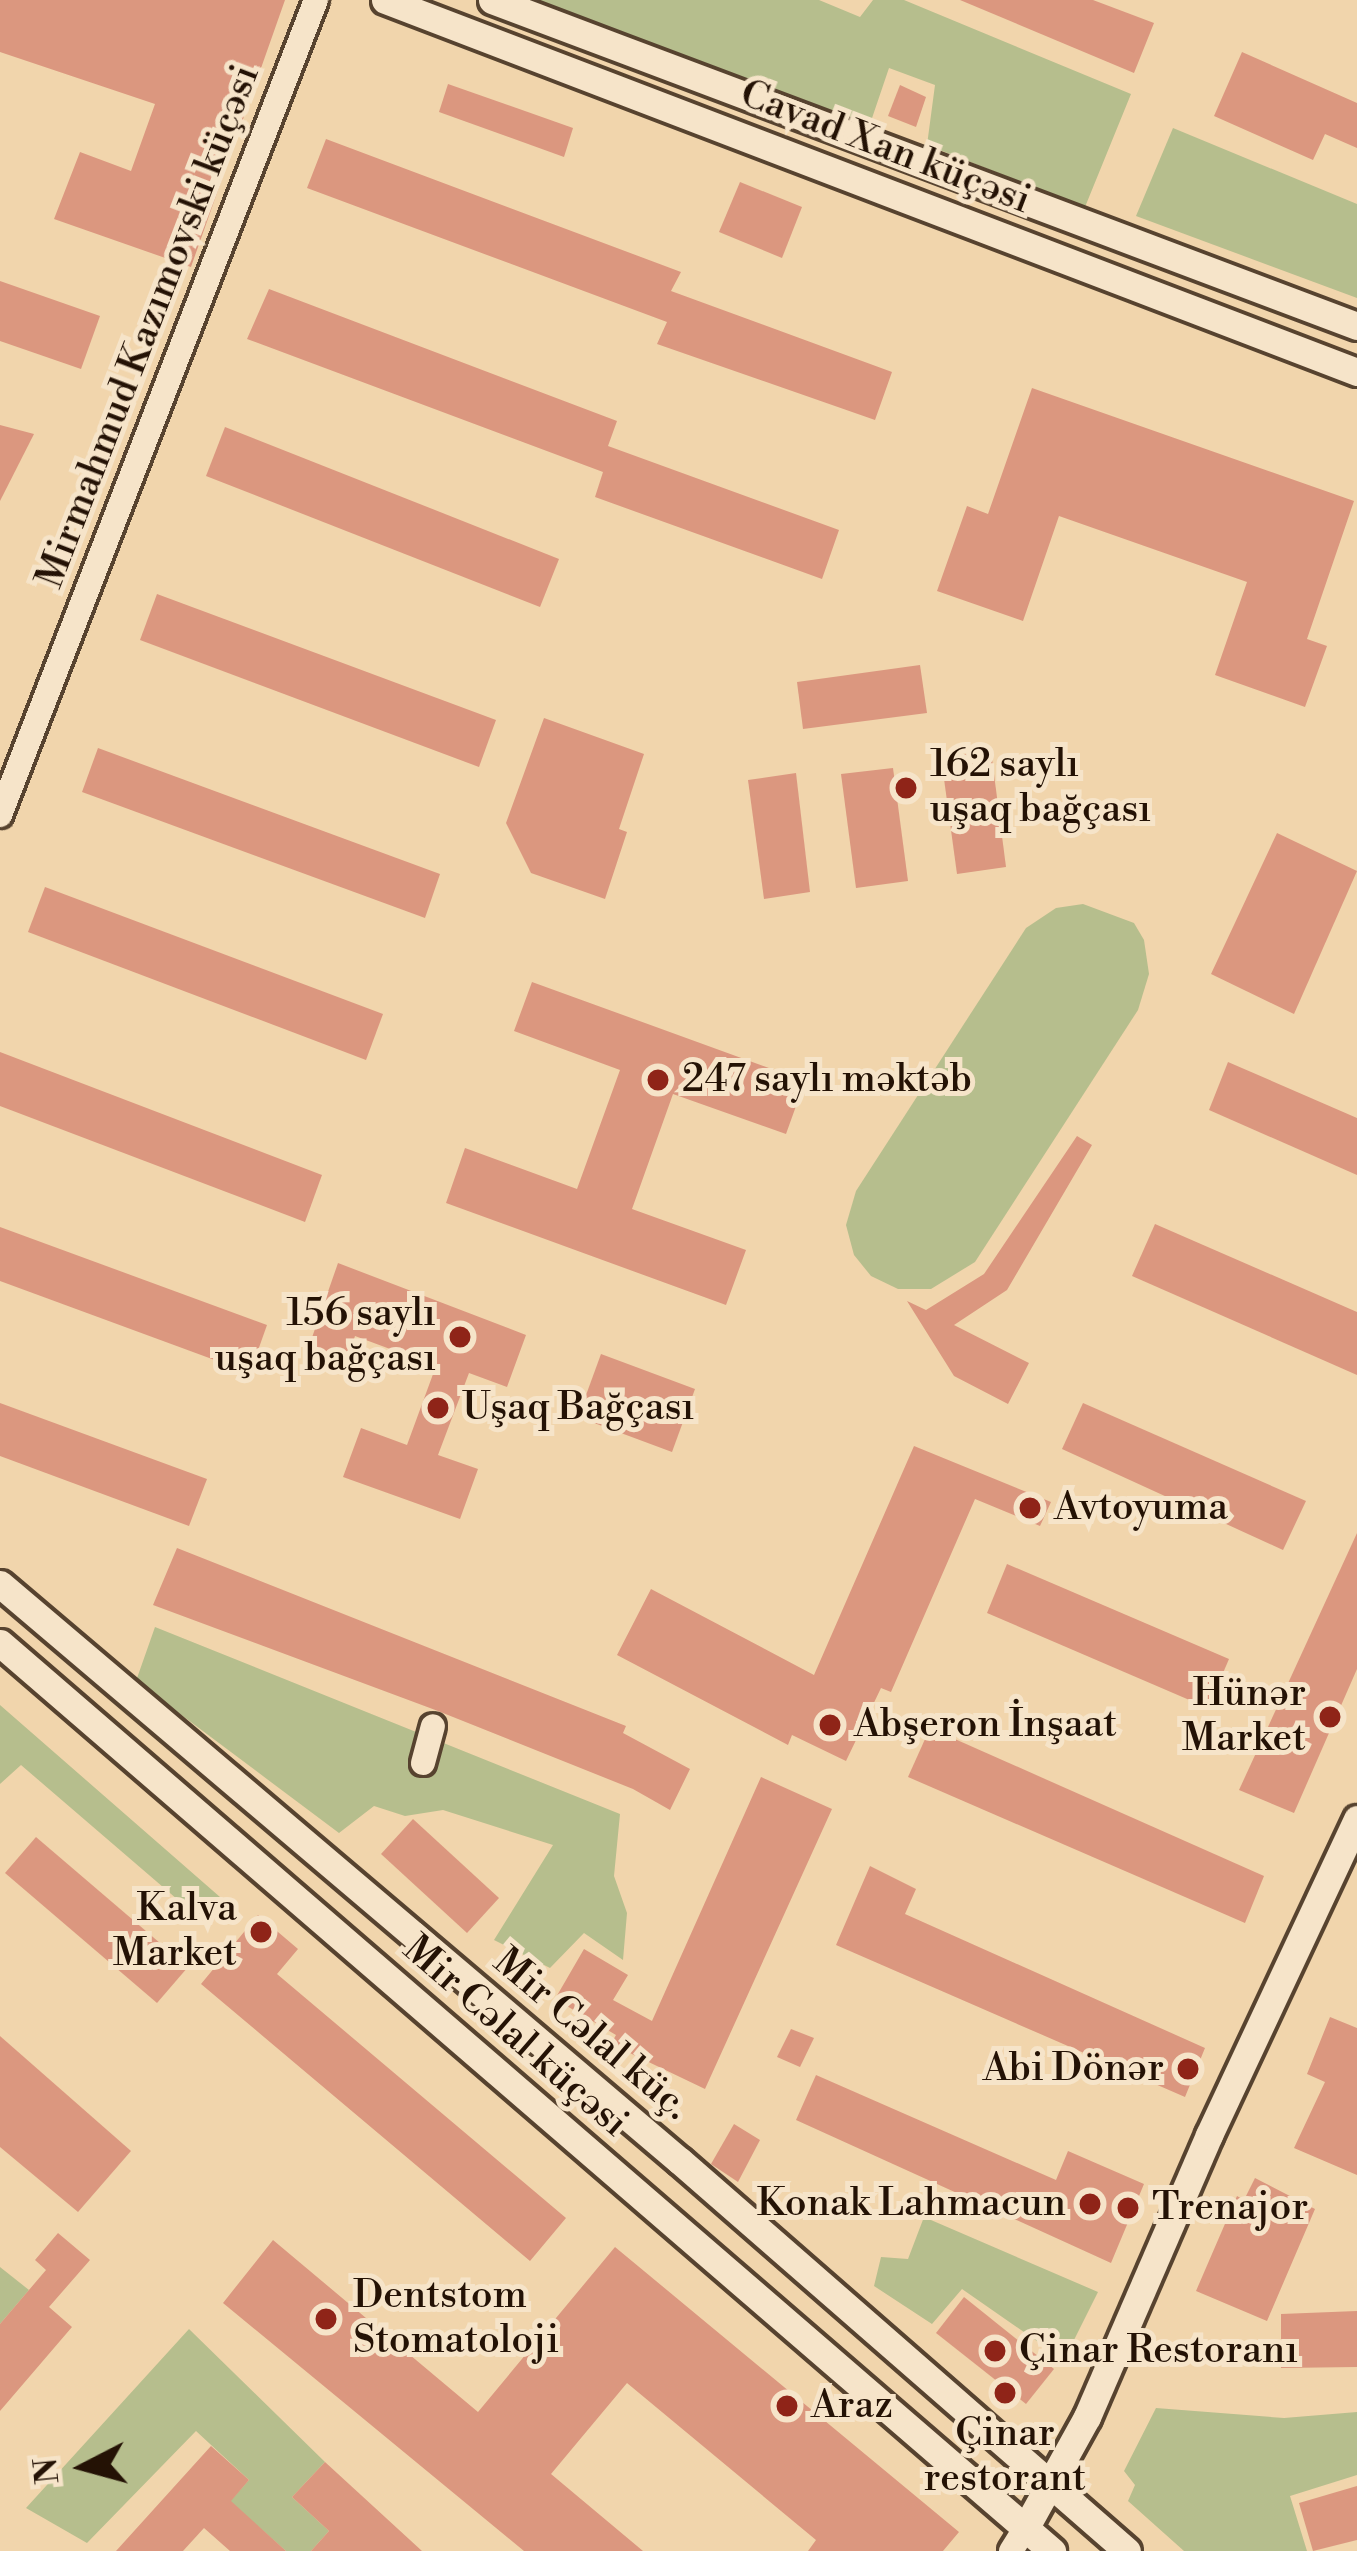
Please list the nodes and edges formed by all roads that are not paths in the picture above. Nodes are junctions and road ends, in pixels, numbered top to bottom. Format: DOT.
graph roads {
  1 [pos="316,0"];
  2 [pos="385,0"];
  3 [pos="492,0"];
  4 [pos="1357,326"];
  5 [pos="1357,371"];
  6 [pos="0,814"];
  7 [pos="0,1584"];
  8 [pos="0,1643"];
  9 [pos="433,1726"];
  10 [pos="423,1763"];
  11 [pos="1357,1820"];
  12 [pos="1053,2485"];
  13 [pos="1018,2539"];
  14 [pos="1052,2551"];
  15 [pos="1126,2551"];
  1 -- 6 [label="street, Mirmahmud Kazımovski küçəsi"];
  2 -- 5 [label="street, Cavad Xan küçəsi"];
  3 -- 4 [label="street, Cavad Xan küçəsi"];
  7 -- 12 [label="street, Mir Cəlal küç."];
  8 -- 13 [label="street, Mir Cəlal küçəsi"];
  9 -- 10 [label="street"];
  11 -- 12 [label="street"];
  12 -- 13 [label="street"];
  12 -- 15 [label="street, Mir Cəlal küç."];
  13 -- 14 [label="street"];
}
